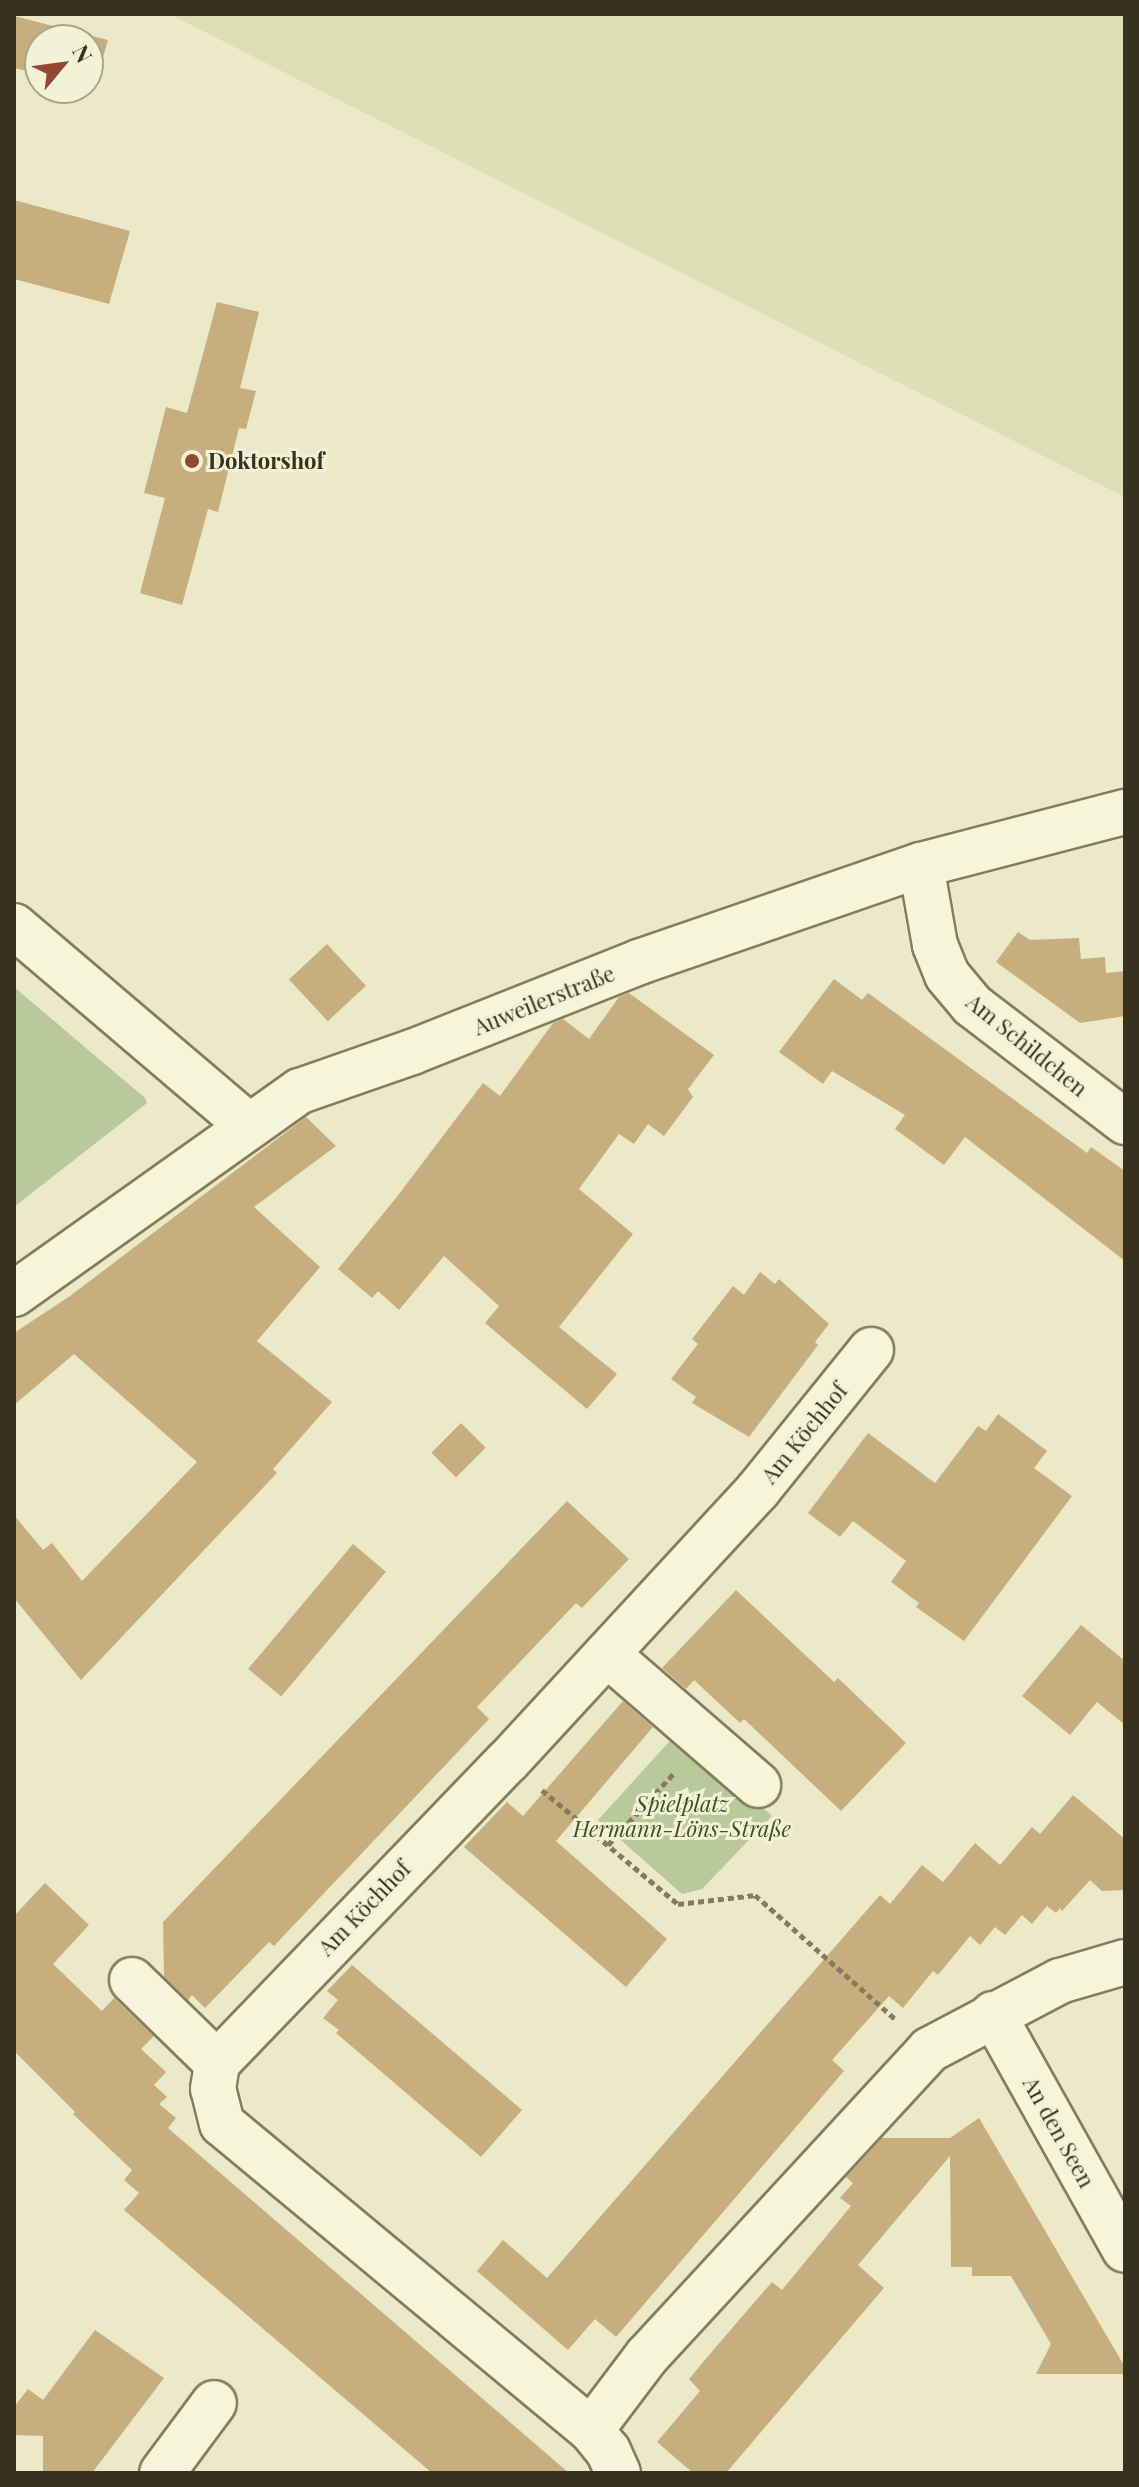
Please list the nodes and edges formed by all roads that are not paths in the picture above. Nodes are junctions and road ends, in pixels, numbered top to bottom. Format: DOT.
graph roads {
  1 [pos="1125,812"];
  2 [pos="921,865"];
  3 [pos="14,926"];
  4 [pos="1125,1122"];
  5 [pos="249,1126"];
  6 [pos="14,1294"];
  7 [pos="871,1350"];
  8 [pos="607,1654"];
  9 [pos="758,1785"];
  10 [pos="1125,1962"];
  11 [pos="132,1980"];
  12 [pos="993,2014"];
  13 [pos="217,2063"];
  14 [pos="1125,2250"];
  15 [pos="214,2403"];
  16 [pos="591,2430"];
  17 [pos="162,2473"];
  18 [pos="618,2473"];
  1 -- 2 [label="street, Auweilerstraße"];
  2 -- 4 [label="street, Am Schildchen"];
  2 -- 5 [label="street, Auweilerstraße"];
  3 -- 5 [label="street"];
  5 -- 6 [label="street, Auweilerstraße"];
  7 -- 8 [label="street, Am Köchhof"];
  8 -- 9 [label="street"];
  8 -- 13 [label="street, Am Köchhof"];
  10 -- 12 [label="street"];
  11 -- 13 [label="street"];
  12 -- 14 [label="street, An den Seen"];
  12 -- 16 [label="street"];
  13 -- 16 [label="street"];
  15 -- 17 [label="street"];
  16 -- 18 [label="street"];
}
